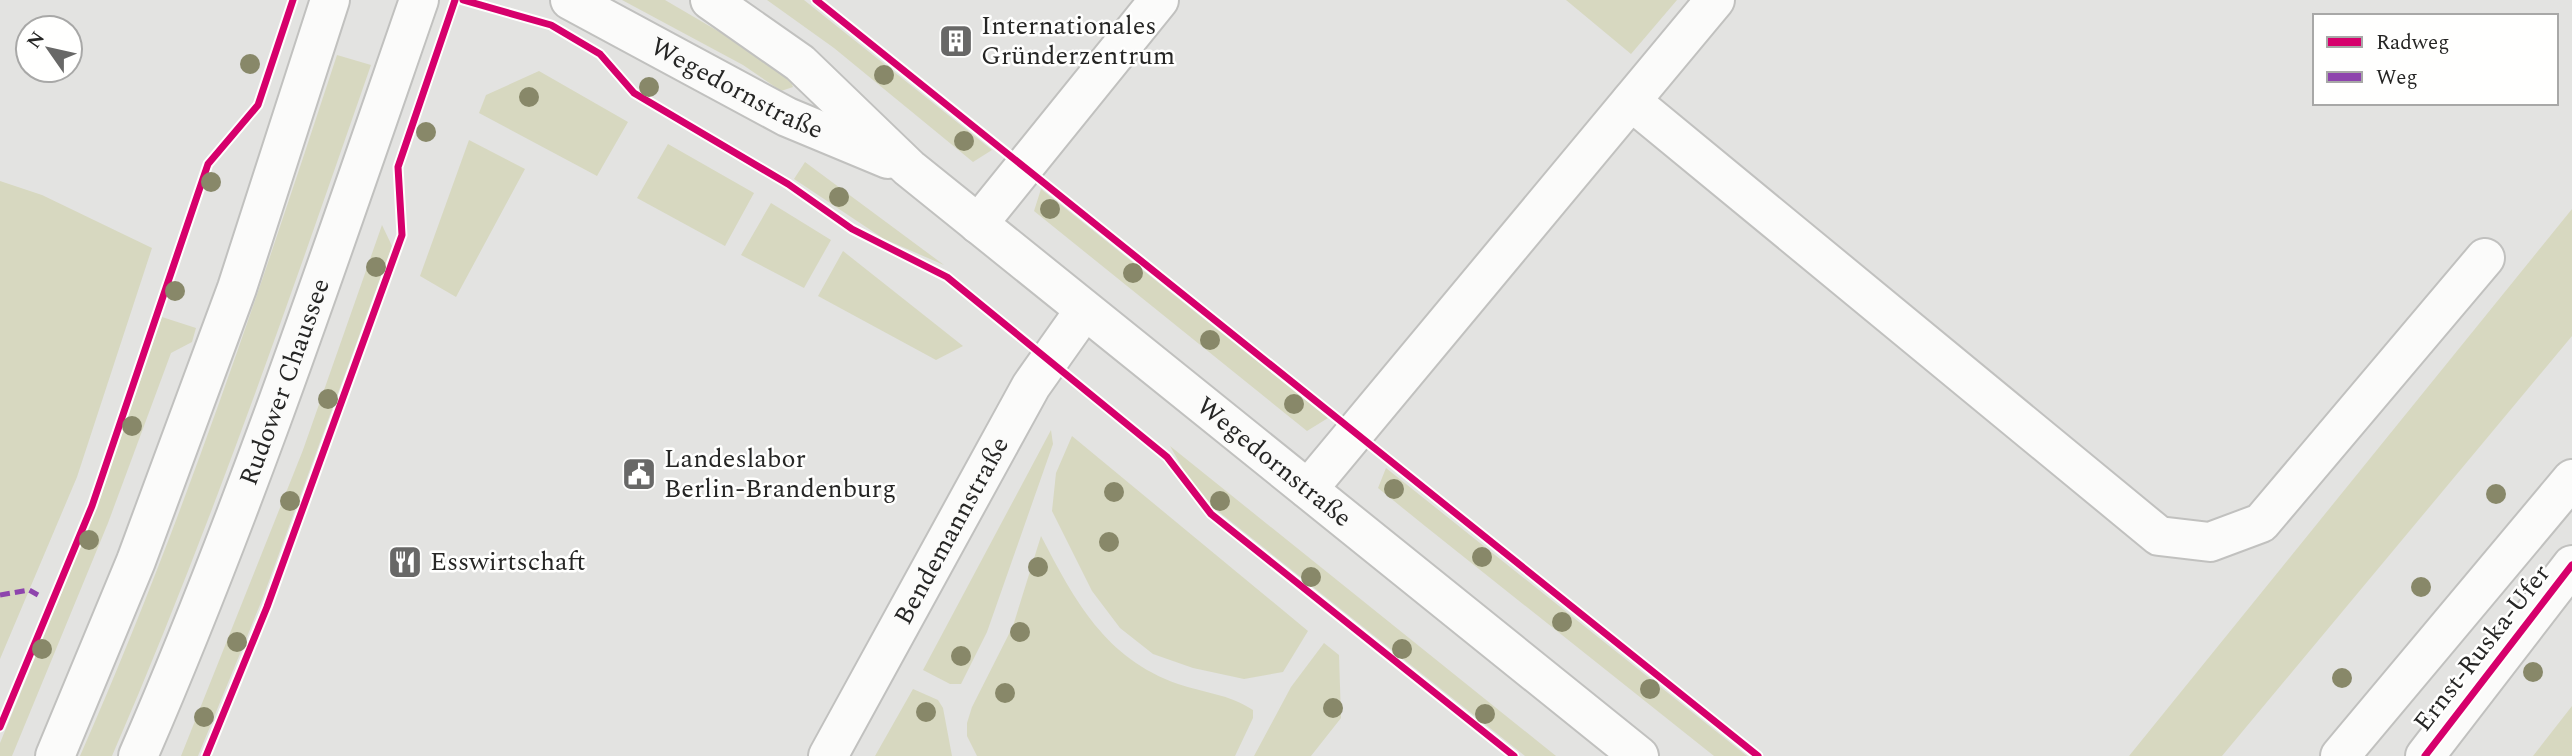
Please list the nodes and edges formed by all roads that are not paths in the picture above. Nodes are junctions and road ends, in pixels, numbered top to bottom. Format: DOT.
graph roads {
  1 [pos="330,0"];
  2 [pos="419,0"];
  3 [pos="570,0"];
  4 [pos="710,0"];
  5 [pos="1159,0"];
  6 [pos="1715,0"];
  7 [pos="1631,101"];
  8 [pos="909,168"];
  9 [pos="978,224"];
  10 [pos="2485,258"];
  11 [pos="1084,311"];
  12 [pos="2572,479"];
  13 [pos="1308,489"];
  14 [pos="2572,565"];
  15 [pos="55,756"];
  16 [pos="138,756"];
  17 [pos="828,756"];
  18 [pos="1639,756"];
  19 [pos="2340,756"];
  20 [pos="2425,756"];
  1 -- 15 [label="main road"];
  2 -- 16 [label="main road, Rudower Chaussee"];
  3 -- 8 [label="main road, Wegedornstraße"];
  4 -- 8 [label="main road, Wegedornstraße"];
  5 -- 9 [label="main road"];
  6 -- 7 [label="main road"];
  7 -- 10 [label="main road"];
  7 -- 13 [label="main road"];
  8 -- 9 [label="main road, Wegedornstraße"];
  9 -- 11 [label="main road, Wegedornstraße"];
  11 -- 13 [label="main road, Wegedornstraße"];
  11 -- 17 [label="main road, Bendemannstraße"];
  12 -- 19 [label="main road, Ernst-Ruska-Ufer"];
  13 -- 18 [label="main road, Wegedornstraße"];
  14 -- 20 [label="main road, Ernst-Ruska-Ufer"];
}
